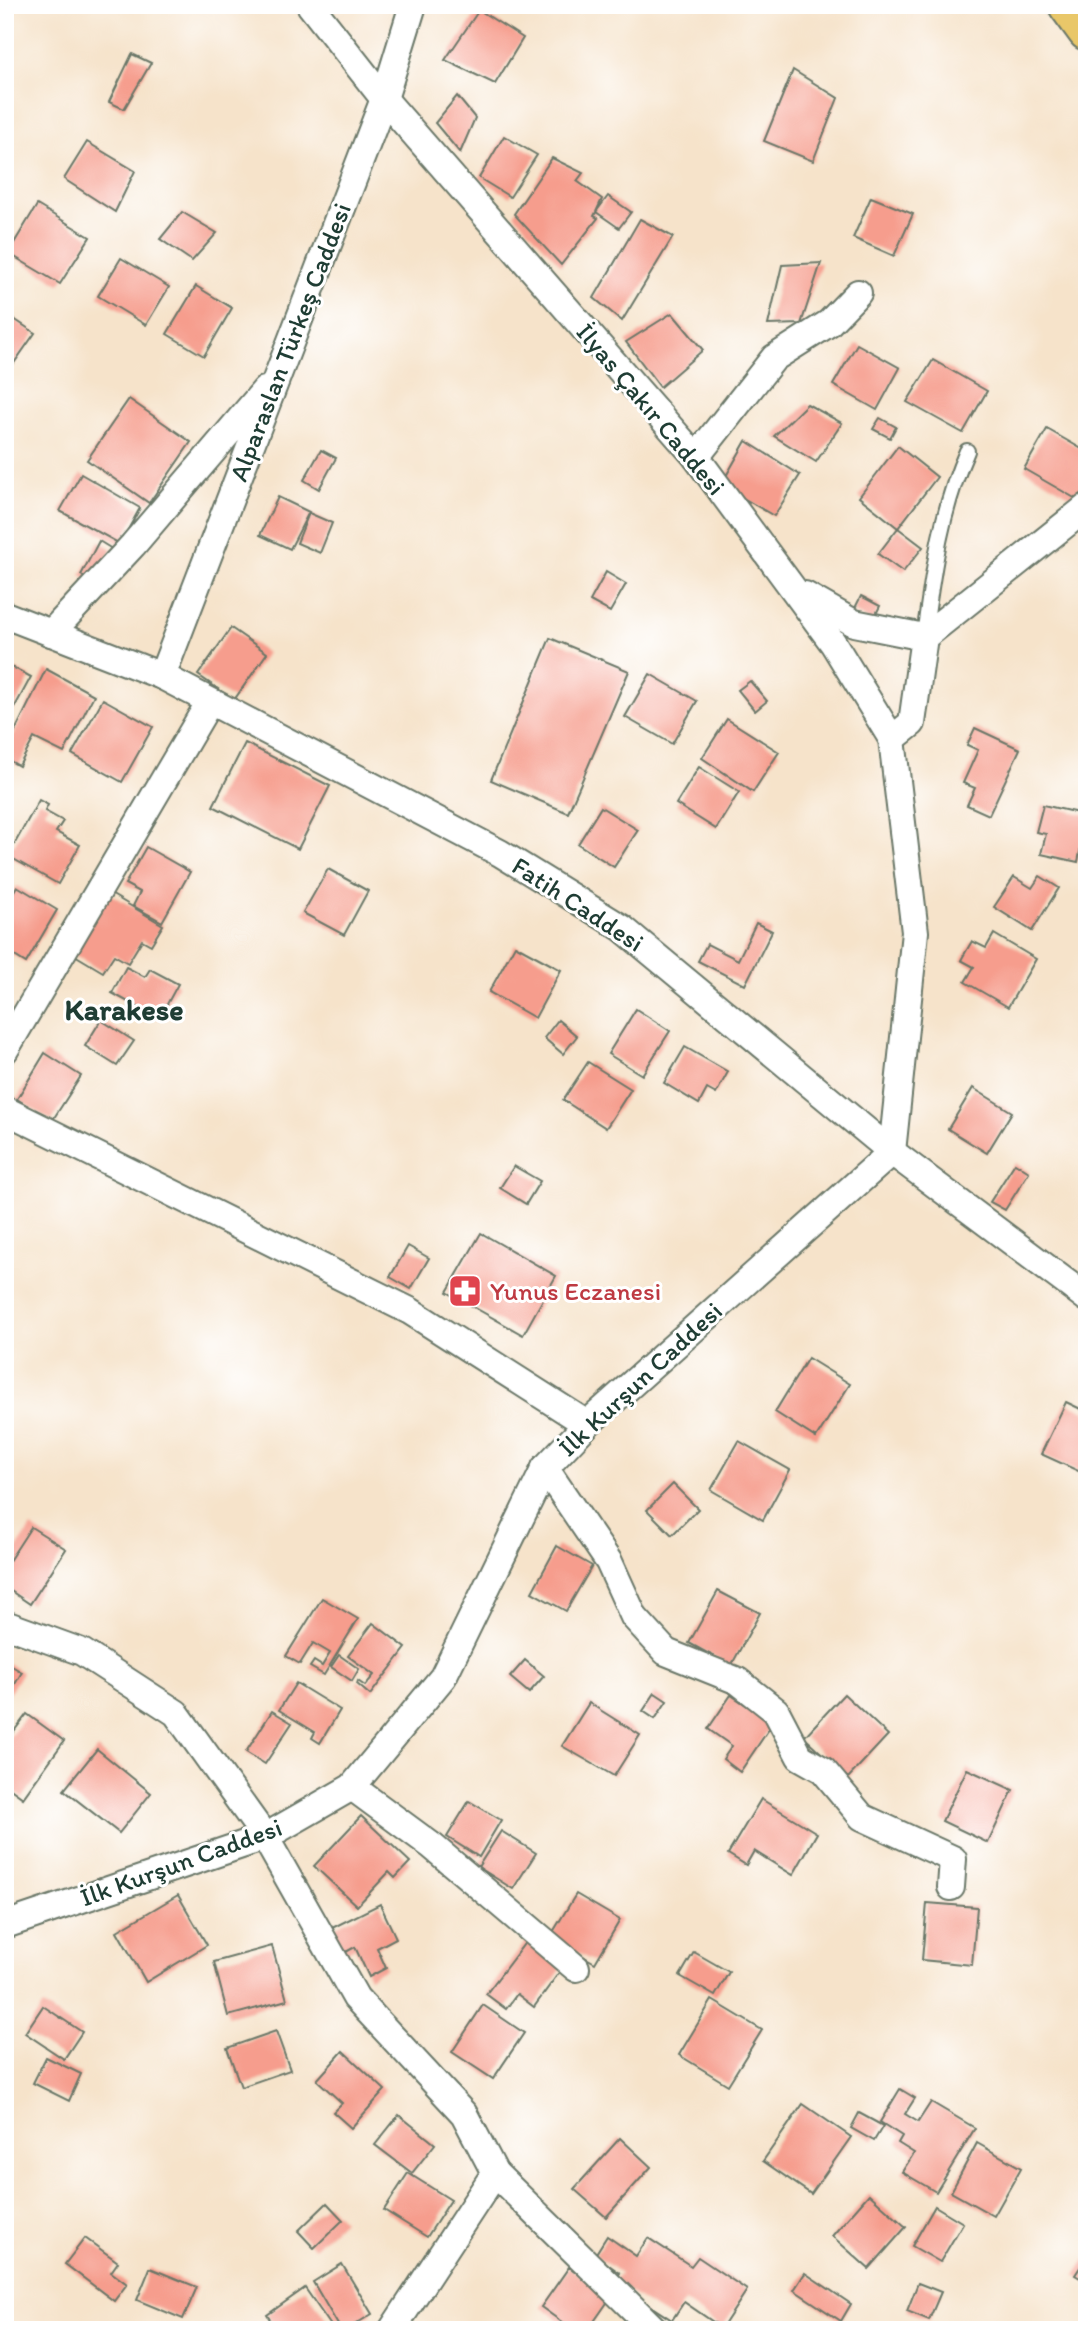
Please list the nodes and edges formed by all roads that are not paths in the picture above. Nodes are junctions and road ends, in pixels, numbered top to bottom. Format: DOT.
graph roads {
  1 [pos="310,5"];
  2 [pos="413,5"];
  3 [pos="1068,5"];
  4 [pos="1087,31"];
  5 [pos="384,99"];
  6 [pos="858,293"];
  7 [pos="278,375"];
  8 [pos="967,450"];
  9 [pos="696,457"];
  10 [pos="1087,507"];
  11 [pos="791,585"];
  12 [pos="5,615"];
  13 [pos="51,633"];
  14 [pos="924,637"];
  15 [pos="162,676"];
  16 [pos="209,703"];
  17 [pos="892,739"];
  18 [pos="5,1050"];
  19 [pos="5,1110"];
  20 [pos="892,1152"];
  21 [pos="1087,1298"];
  22 [pos="587,1424"];
  23 [pos="545,1468"];
  24 [pos="5,1624"];
  25 [pos="352,1787"];
  26 [pos="265,1837"];
  27 [pos="951,1887"];
  28 [pos="5,1926"];
  29 [pos="576,1968"];
  30 [pos="495,2173"];
  31 [pos="392,2330"];
  32 [pos="655,2330"];
  1 -- 5 [label="street, İlyas Çakır Caddesi"];
  2 -- 5 [label="street, Alparaslan Türkeş Caddesi"];
  3 -- 4 [label="highway"];
  5 -- 7 [label="street, Alparaslan Türkeş Caddesi"];
  5 -- 9 [label="street, İlyas Çakır Caddesi"];
  6 -- 9 [label="street"];
  7 -- 13 [label="street"];
  7 -- 15 [label="street, Alparaslan Türkeş Caddesi"];
  8 -- 14 [label="lane"];
  9 -- 11 [label="street, İlyas Çakır Caddesi"];
  10 -- 14 [label="street"];
  11 -- 14 [label="street"];
  11 -- 17 [label="street, İlyas Çakır Caddesi"];
  12 -- 13 [label="street, Fatih Caddesi"];
  13 -- 15 [label="street, Fatih Caddesi"];
  14 -- 17 [label="street"];
  15 -- 16 [label="street, Fatih Caddesi"];
  16 -- 18 [label="street"];
  16 -- 20 [label="street, Fatih Caddesi"];
  17 -- 20 [label="street"];
  19 -- 22 [label="street"];
  20 -- 21 [label="street, Fatih Caddesi"];
  20 -- 22 [label="street, İlk Kurşun Caddesi"];
  22 -- 23 [label="street, İlk Kurşun Caddesi"];
  23 -- 25 [label="street, İlk Kurşun Caddesi"];
  23 -- 27 [label="street"];
  24 -- 26 [label="street"];
  25 -- 26 [label="street, İlk Kurşun Caddesi"];
  25 -- 29 [label="street"];
  26 -- 28 [label="street, İlk Kurşun Caddesi"];
  26 -- 30 [label="street"];
  30 -- 31 [label="street"];
  30 -- 32 [label="street"];
}
